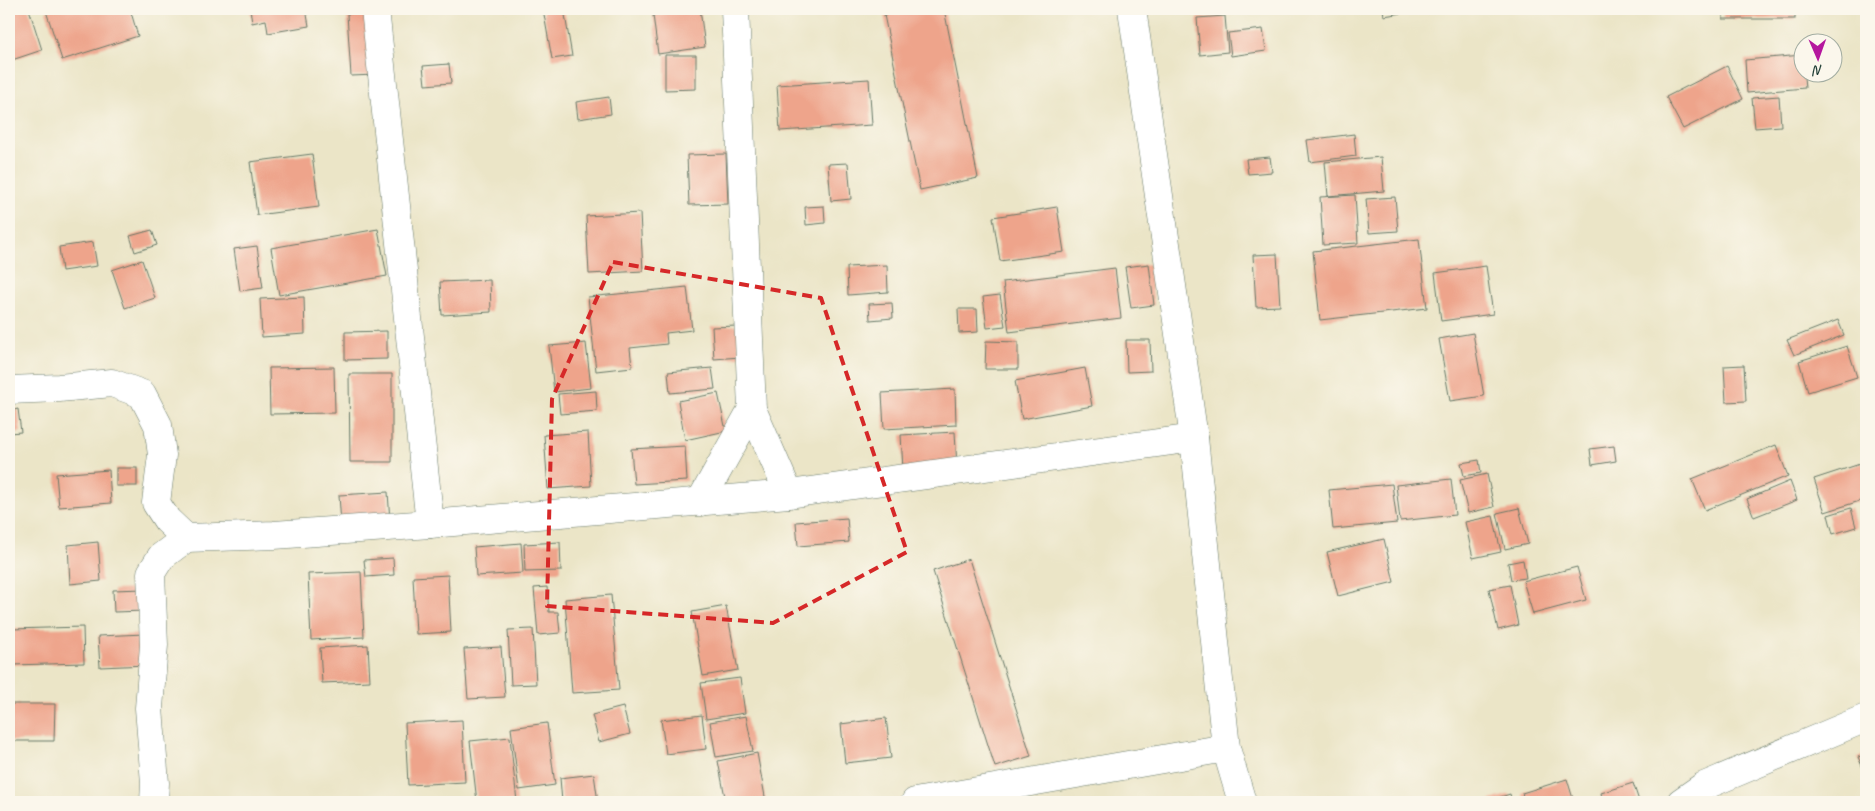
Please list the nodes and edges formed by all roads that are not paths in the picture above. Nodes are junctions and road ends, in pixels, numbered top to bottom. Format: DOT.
graph roads {
  1 [pos="375,9"];
  2 [pos="734,9"];
  3 [pos="1132,9"];
  4 [pos="9,390"];
  5 [pos="752,409"];
  6 [pos="1194,438"];
  7 [pos="789,494"];
  8 [pos="700,502"];
  9 [pos="430,524"];
  10 [pos="186,538"];
  11 [pos="1866,718"];
  12 [pos="1226,748"];
  13 [pos="154,802"];
  14 [pos="915,802"];
  15 [pos="1242,802"];
  16 [pos="1681,802"];
  1 -- 9 [label="street"];
  2 -- 5 [label="street"];
  3 -- 6 [label="street"];
  4 -- 10 [label="street"];
  5 -- 7 [label="street"];
  5 -- 8 [label="street"];
  6 -- 7 [label="street"];
  6 -- 12 [label="street"];
  7 -- 8 [label="street"];
  8 -- 9 [label="street"];
  9 -- 10 [label="street"];
  10 -- 13 [label="street"];
  11 -- 16 [label="street"];
  12 -- 14 [label="street"];
  12 -- 15 [label="street"];
}
